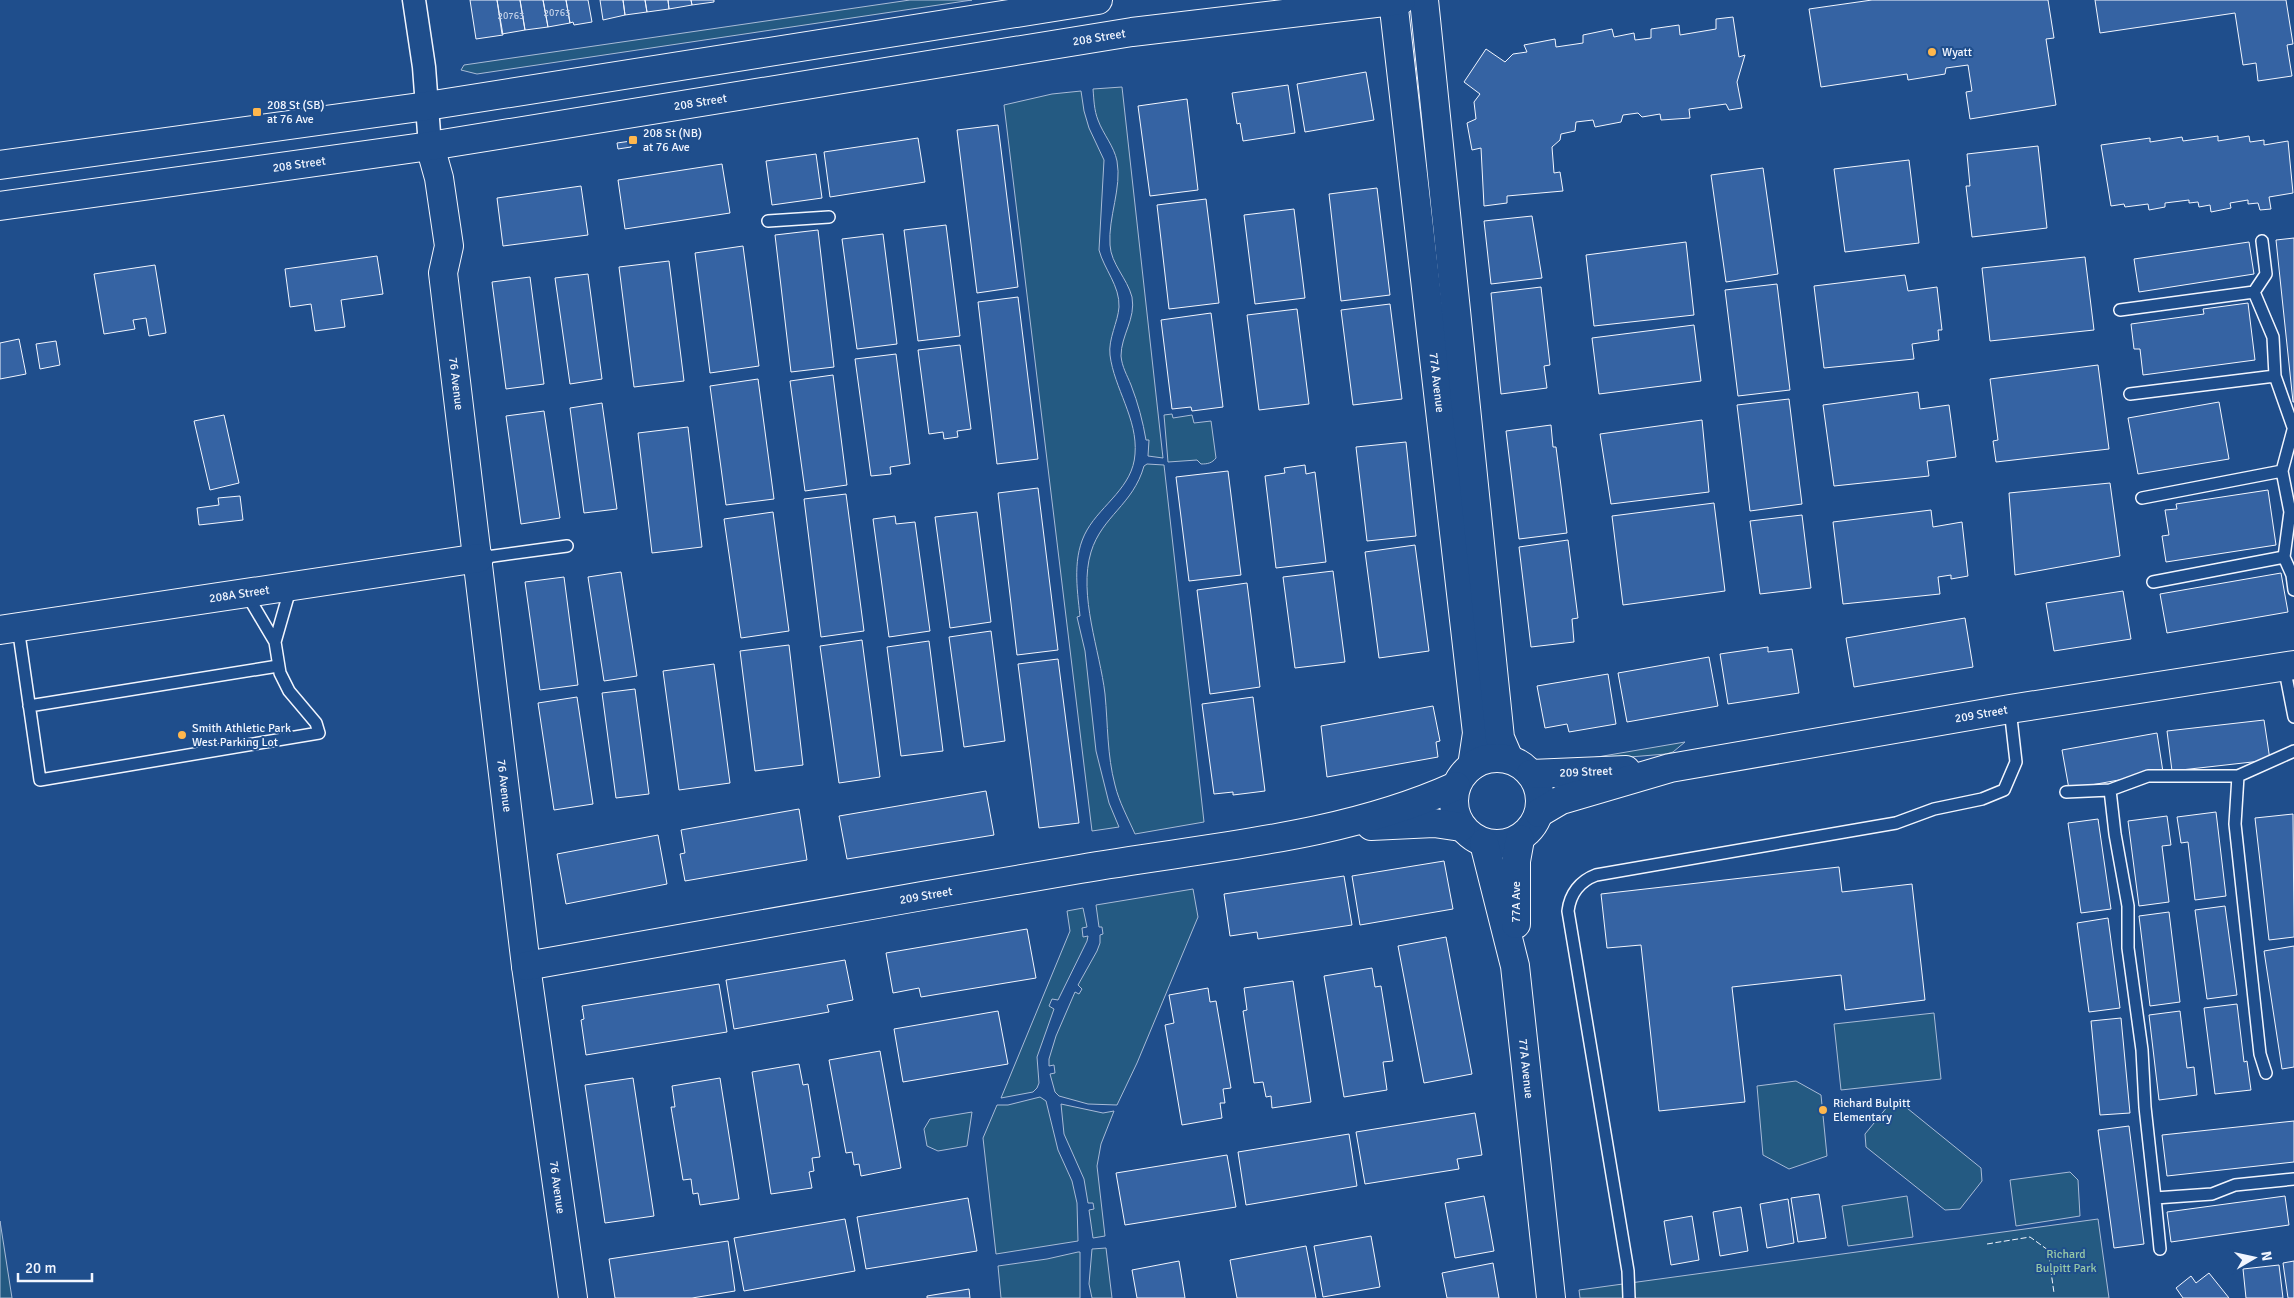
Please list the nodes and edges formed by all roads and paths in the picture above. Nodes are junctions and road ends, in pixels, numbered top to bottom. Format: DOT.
graph roads {
  1 [pos="414,0"];
  2 [pos="1098,0"];
  3 [pos="1395,0"];
  4 [pos="1424,0"];
  5 [pos="427,106"];
  6 [pos="430,146"];
  7 [pos="0,165"];
  8 [pos="0,206"];
  9 [pos="829,218"];
  10 [pos="768,221"];
  11 [pos="2262,241"];
  12 [pos="2254,292"];
  13 [pos="2120,310"];
  14 [pos="2275,376"];
  15 [pos="2130,394"];
  16 [pos="2294,430"];
  17 [pos="2282,471"];
  18 [pos="2142,498"];
  19 [pos="566,546"];
  20 [pos="2284,557"];
  21 [pos="479,558"];
  22 [pos="2153,582"];
  23 [pos="292,585"];
  24 [pos="2294,590"];
  25 [pos="245,591"];
  26 [pos="9,629"];
  27 [pos="275,642"];
  28 [pos="278,666"];
  29 [pos="2289,666"];
  30 [pos="29,706"];
  31 [pos="2010,709"];
  32 [pos="2294,717"];
  33 [pos="2294,751"];
  34 [pos="1520,766"];
  35 [pos="1670,768"];
  36 [pos="1464,776"];
  37 [pos="2238,776"];
  38 [pos="2110,790"];
  39 [pos="2066,792"];
  40 [pos="1539,813"];
  41 [pos="1461,827"];
  42 [pos="1327,828"];
  43 [pos="1520,839"];
  44 [pos="1484,843"];
  45 [pos="526,966"];
  46 [pos="1515,966"];
  47 [pos="2266,1073"];
  48 [pos="2294,1179"];
  49 [pos="2155,1198"];
  50 [pos="2160,1249"];
  51 [pos="573,1298"];
  52 [pos="1551,1298"];
  53 [pos="1629,1298"];
  1 -- 5 [label="street, 76 Avenue"];
  2 -- 5 [label="street"];
  3 -- 6 [label="street, 208 Street"];
  3 -- 36 [label="street, 77A Avenue"];
  4 -- 34 [label="street"];
  5 -- 6 [label="street, 76 Avenue"];
  5 -- 7 [label="street"];
  6 -- 8 [label="street, 208 Street"];
  6 -- 21 [label="street, 76 Avenue"];
  9 -- 10 [label="lane"];
  11 -- 12 [label="lane"];
  12 -- 13 [label="lane"];
  12 -- 14 [label="lane"];
  14 -- 15 [label="lane"];
  14 -- 16 [label="lane"];
  16 -- 17 [label="lane"];
  17 -- 18 [label="lane"];
  17 -- 20 [label="lane"];
  19 -- 21 [label="lane"];
  20 -- 22 [label="lane"];
  20 -- 24 [label="lane"];
  21 -- 23 [label="street, 208A Street"];
  21 -- 45 [label="street, 76 Avenue"];
  23 -- 25 [label="street, 208A Street"];
  23 -- 27 [label="lane"];
  25 -- 26 [label="street, 208A Street"];
  25 -- 27 [label="lane"];
  26 -- 30 [label="lane"];
  27 -- 28 [label="lane"];
  28 -- 30 [label="lane"];
  28 -- 30 [label="lane"];
  29 -- 31 [label="street, 209 Street"];
  29 -- 32 [label="lane"];
  31 -- 35 [label="street, 209 Street"];
  31 -- 53 [label="lane"];
  33 -- 37 [label="lane"];
  34 -- 35 [label="street, 209 Street"];
  34 -- 36 [label="street"];
  34 -- 40 [label="street"];
  35 -- 40 [label="street, 209 Street"];
  36 -- 41 [label="street"];
  36 -- 42 [label="street, 209 Street"];
  37 -- 38 [label="lane"];
  37 -- 47 [label="lane"];
  38 -- 39 [label="lane"];
  38 -- 49 [label="lane"];
  40 -- 43 [label="street"];
  41 -- 42 [label="street, 209 Street"];
  41 -- 44 [label="street"];
  42 -- 45 [label="street, 209 Street"];
  43 -- 44 [label="street"];
  43 -- 46 [label="street, 77A Ave"];
  44 -- 46 [label="street, 77A Avenue"];
  45 -- 51 [label="street, 76 Avenue"];
  46 -- 52 [label="street, 77A Avenue"];
  48 -- 49 [label="lane"];
  49 -- 50 [label="lane"];
}
